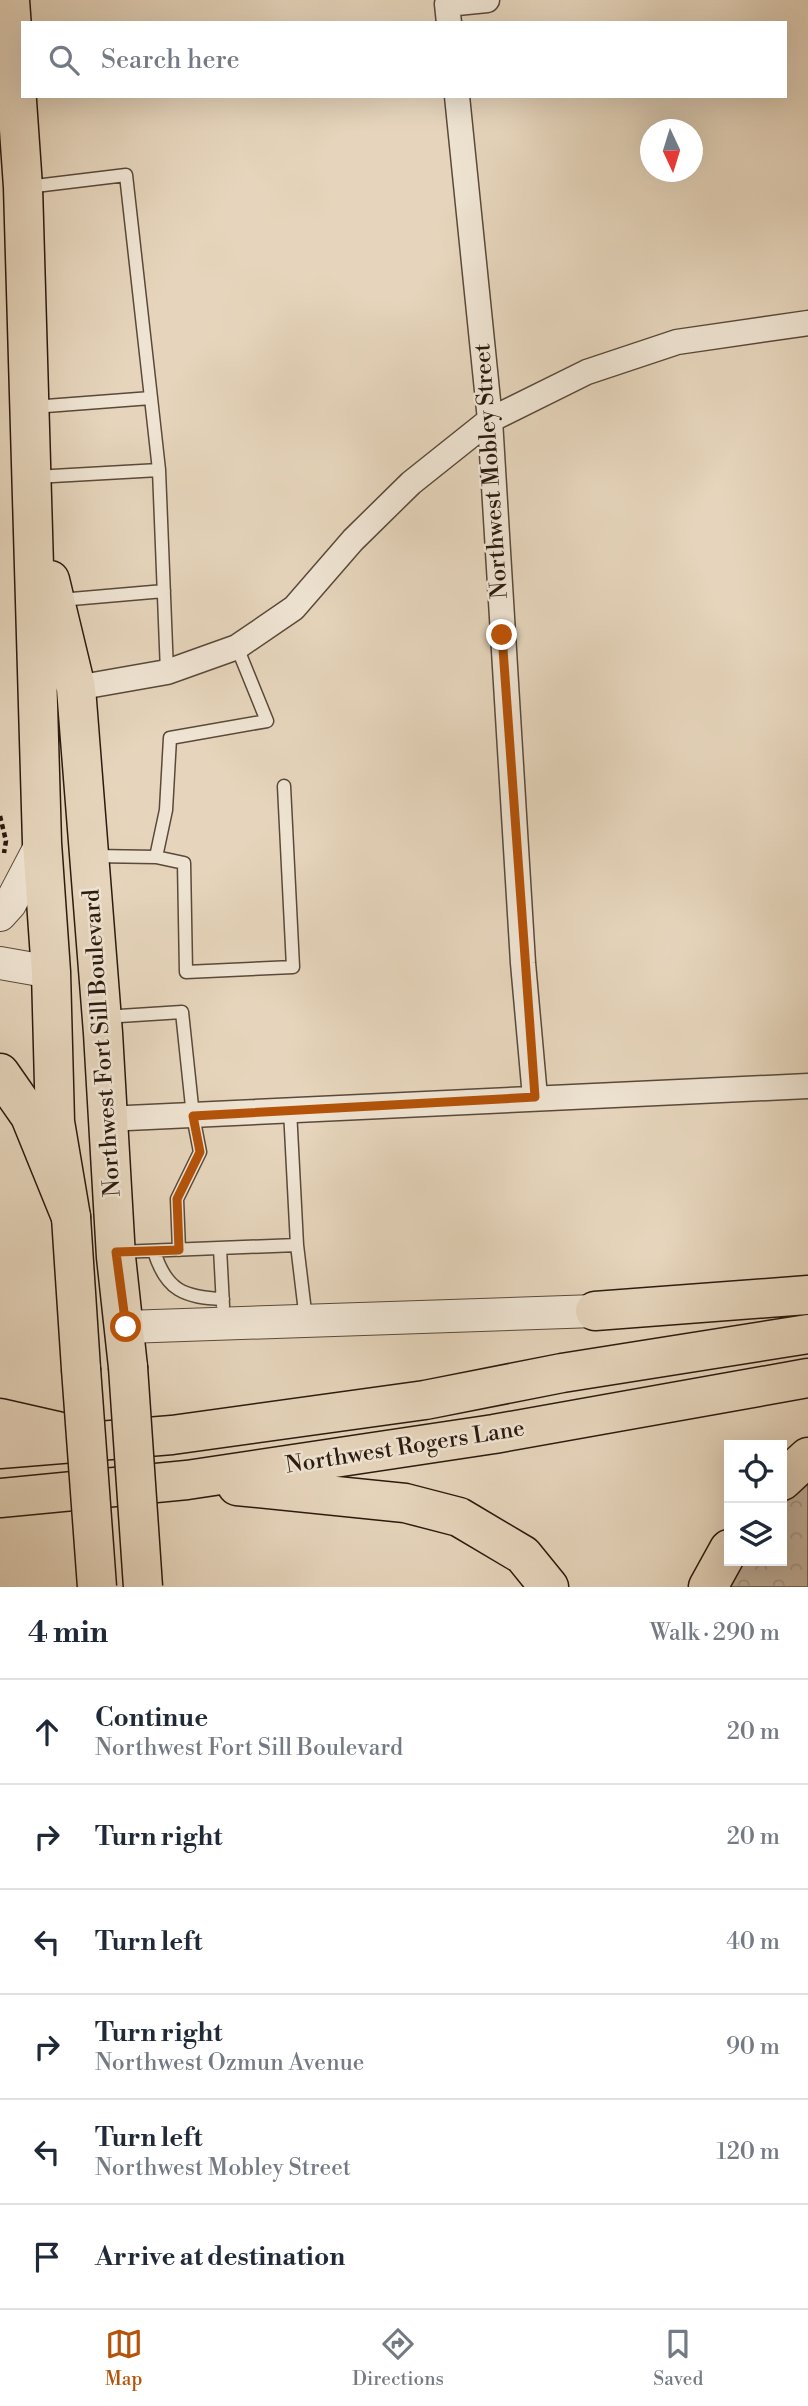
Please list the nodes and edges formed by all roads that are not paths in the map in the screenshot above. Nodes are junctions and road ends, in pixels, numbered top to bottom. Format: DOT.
graph roads {
  1 [pos="487,0"];
  2 [pos="7,10"];
  3 [pos="448,13"];
  4 [pos="20,89"];
  5 [pos="457,98"];
  6 [pos="23,187"];
  7 [pos="13,252"];
  8 [pos="808,323"];
  9 [pos="151,398"];
  10 [pos="29,407"];
  11 [pos="490,420"];
  12 [pos="159,470"];
  13 [pos="31,490"];
  14 [pos="164,591"];
  15 [pos="55,601"];
  16 [pos="237,646"];
  17 [pos="167,672"];
  18 [pos="76,688"];
  19 [pos="284,786"];
  20 [pos="42,844"];
  21 [pos="89,856"];
  22 [pos="156,857"];
  23 [pos="0,915"];
  24 [pos="0,963"];
  25 [pos="51,972"];
  26 [pos="102,1025"];
  27 [pos="0,1073"];
  28 [pos="808,1086"];
  29 [pos="535,1097"];
  30 [pos="290,1110"];
  31 [pos="193,1116"];
  32 [pos="106,1119"];
  33 [pos="71,1217"];
  34 [pos="297,1245"];
  35 [pos="220,1248"];
  36 [pos="179,1250"];
  37 [pos="154,1251"];
  38 [pos="116,1252"];
  39 [pos="808,1281"];
  40 [pos="808,1295"];
  41 [pos="223,1311"];
  42 [pos="595,1311"];
  43 [pos="306,1321"];
  44 [pos="126,1327"];
  45 [pos="808,1334"];
  46 [pos="808,1378"];
  47 [pos="0,1418"];
  48 [pos="102,1441"];
  49 [pos="0,1449"];
  50 [pos="808,1457"];
  51 [pos="787,1476"];
  52 [pos="187,1480"];
  53 [pos="0,1498"];
  54 [pos="724,1558"];
  55 [pos="97,1587"];
  56 [pos="143,1587"];
  57 [pos="549,1587"];
  58 [pos="708,1587"];
  1 -- 3 [label="street"];
  2 -- 4 [label="main road, Northwest Fort Sill Boulevard"];
  4 -- 6 [label="main road, Northwest Fort Sill Boulevard"];
  5 -- 11 [label="street, Northwest Mobley Street"];
  6 -- 7 [label="main road, Northwest Fort Sill Boulevard"];
  6 -- 9 [label="lane"];
  7 -- 10 [label="main road, Northwest Fort Sill Boulevard"];
  8 -- 11 [label="street"];
  9 -- 10 [label="lane"];
  9 -- 12 [label="lane"];
  10 -- 13 [label="main road, Northwest Fort Sill Boulevard"];
  11 -- 16 [label="street"];
  11 -- 29 [label="street, Northwest Mobley Street"];
  12 -- 13 [label="lane"];
  12 -- 14 [label="lane"];
  13 -- 15 [label="main road, Northwest Fort Sill Boulevard"];
  13 -- 20 [label="main road, Northwest Fort Sill Boulevard"];
  14 -- 15 [label="lane"];
  14 -- 17 [label="lane"];
  15 -- 18 [label="main road, Northwest Fort Sill Boulevard"];
  16 -- 17 [label="street"];
  16 -- 22 [label="lane"];
  17 -- 18 [label="street"];
  18 -- 21 [label="main road, Northwest Fort Sill Boulevard"];
  19 -- 22 [label="lane"];
  20 -- 23 [label="street"];
  20 -- 25 [label="main road, Northwest Fort Sill Boulevard"];
  21 -- 22 [label="lane"];
  21 -- 26 [label="main road, Northwest Fort Sill Boulevard"];
  24 -- 25 [label="street"];
  25 -- 26 [label="main road"];
  25 -- 33 [label="main road, Northwest Fort Sill Boulevard"];
  26 -- 31 [label="lane"];
  26 -- 32 [label="main road, Northwest Fort Sill Boulevard"];
  27 -- 33 [label="main road"];
  28 -- 29 [label="street"];
  29 -- 30 [label="street"];
  30 -- 31 [label="street"];
  30 -- 34 [label="lane"];
  31 -- 32 [label="street"];
  31 -- 36 [label="lane"];
  32 -- 38 [label="main road, Northwest Fort Sill Boulevard"];
  33 -- 55 [label="main road, Northwest Fort Sill Boulevard, bridge"];
  34 -- 35 [label="lane"];
  34 -- 43 [label="lane"];
  35 -- 36 [label="lane"];
  35 -- 41 [label="lane"];
  36 -- 37 [label="lane"];
  37 -- 38 [label="lane"];
  37 -- 41 [label="lane"];
  38 -- 44 [label="main road, Northwest Fort Sill Boulevard"];
  39 -- 42 [label="street"];
  40 -- 42 [label="main road"];
  41 -- 43 [label="street"];
  41 -- 44 [label="street"];
  42 -- 43 [label="street"];
  44 -- 56 [label="main road, Northwest Fort Sill Boulevard, bridge"];
  45 -- 48 [label="main road, Northwest Rogers Lane"];
  46 -- 52 [label="main road, Northwest Rogers Lane"];
  47 -- 48 [label="main road"];
  48 -- 49 [label="main road, Northwest Rogers Lane"];
  50 -- 51 [label="main road"];
  52 -- 53 [label="main road, Northwest Rogers Lane"];
  52 -- 57 [label="main road"];
  54 -- 58 [label="main road"];
}
